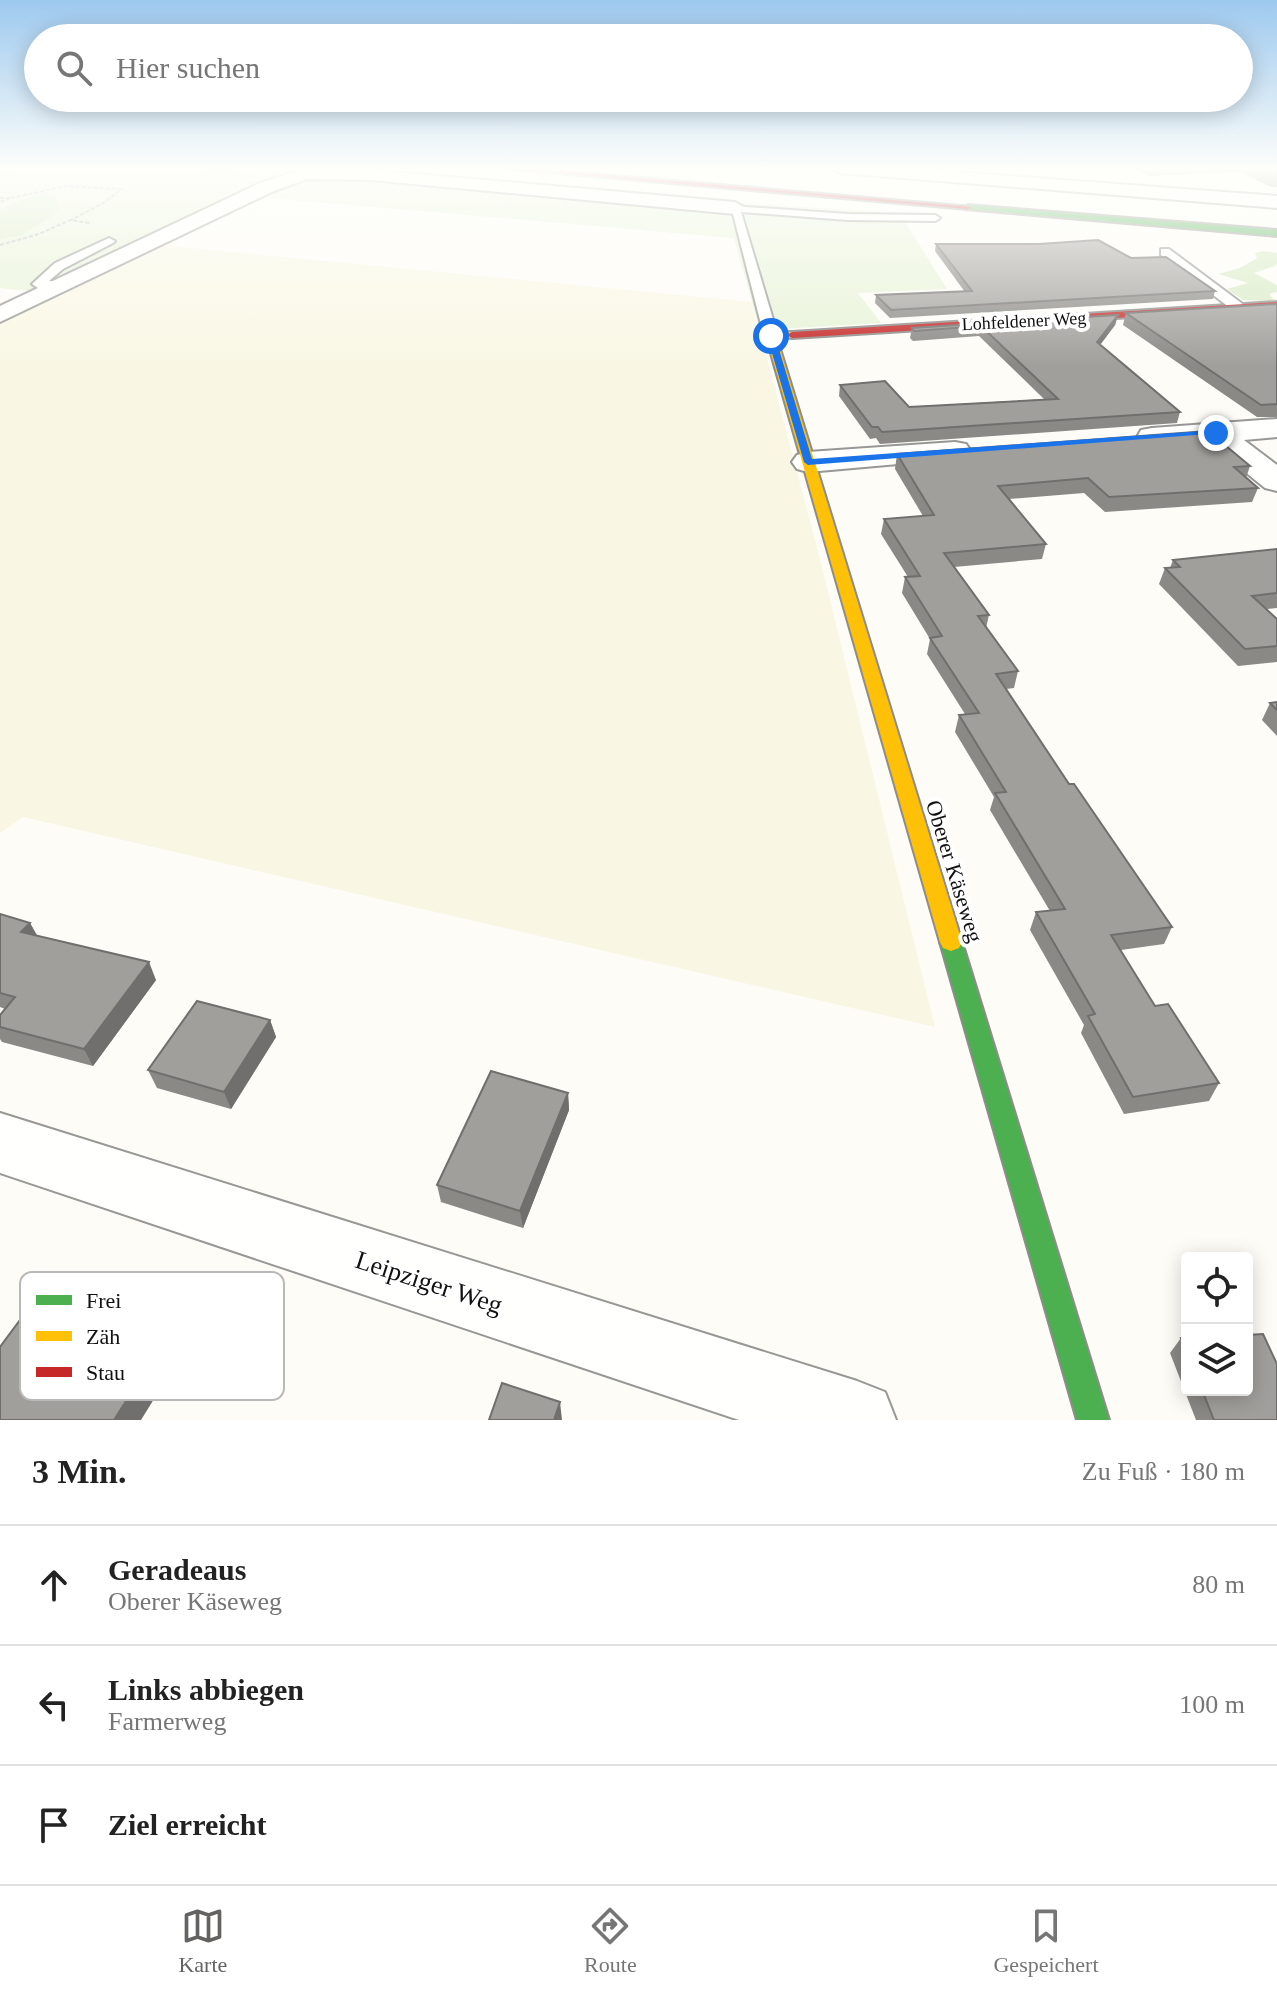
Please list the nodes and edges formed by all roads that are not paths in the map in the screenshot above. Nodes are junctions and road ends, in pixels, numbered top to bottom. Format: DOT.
graph roads {
  1 [pos="168,234"];
  2 [pos="742,234"];
  3 [pos="109,241"];
  4 [pos="1165,252"];
  5 [pos="60,286"];
  6 [pos="1277,305"];
  7 [pos="1239,308"];
  8 [pos="0,315"];
  9 [pos="771,336"];
  10 [pos="1277,428"];
  11 [pos="1216,433"];
  12 [pos="1122,439"];
  13 [pos="981,450"];
  14 [pos="808,462"];
  15 [pos="1277,481"];
  16 [pos="0,1143"];
  17 [pos="857,1420"];
  18 [pos="1093,1420"];
  1 -- 5 [label="street"];
  2 -- 9 [label="lane"];
  3 -- 5 [label="lane"];
  4 -- 7 [label="lane"];
  5 -- 8 [label="street"];
  6 -- 7 [label="main road, Lohfeldener Weg"];
  7 -- 9 [label="main road, Lohfeldener Weg"];
  9 -- 14 [label="main road, Oberer Käseweg"];
  10 -- 11 [label="street"];
  11 -- 12 [label="street"];
  11 -- 15 [label="street"];
  13 -- 14 [label="street"];
  14 -- 18 [label="main road, Oberer Käseweg"];
  16 -- 17 [label="street, Leipziger Weg"];
}
